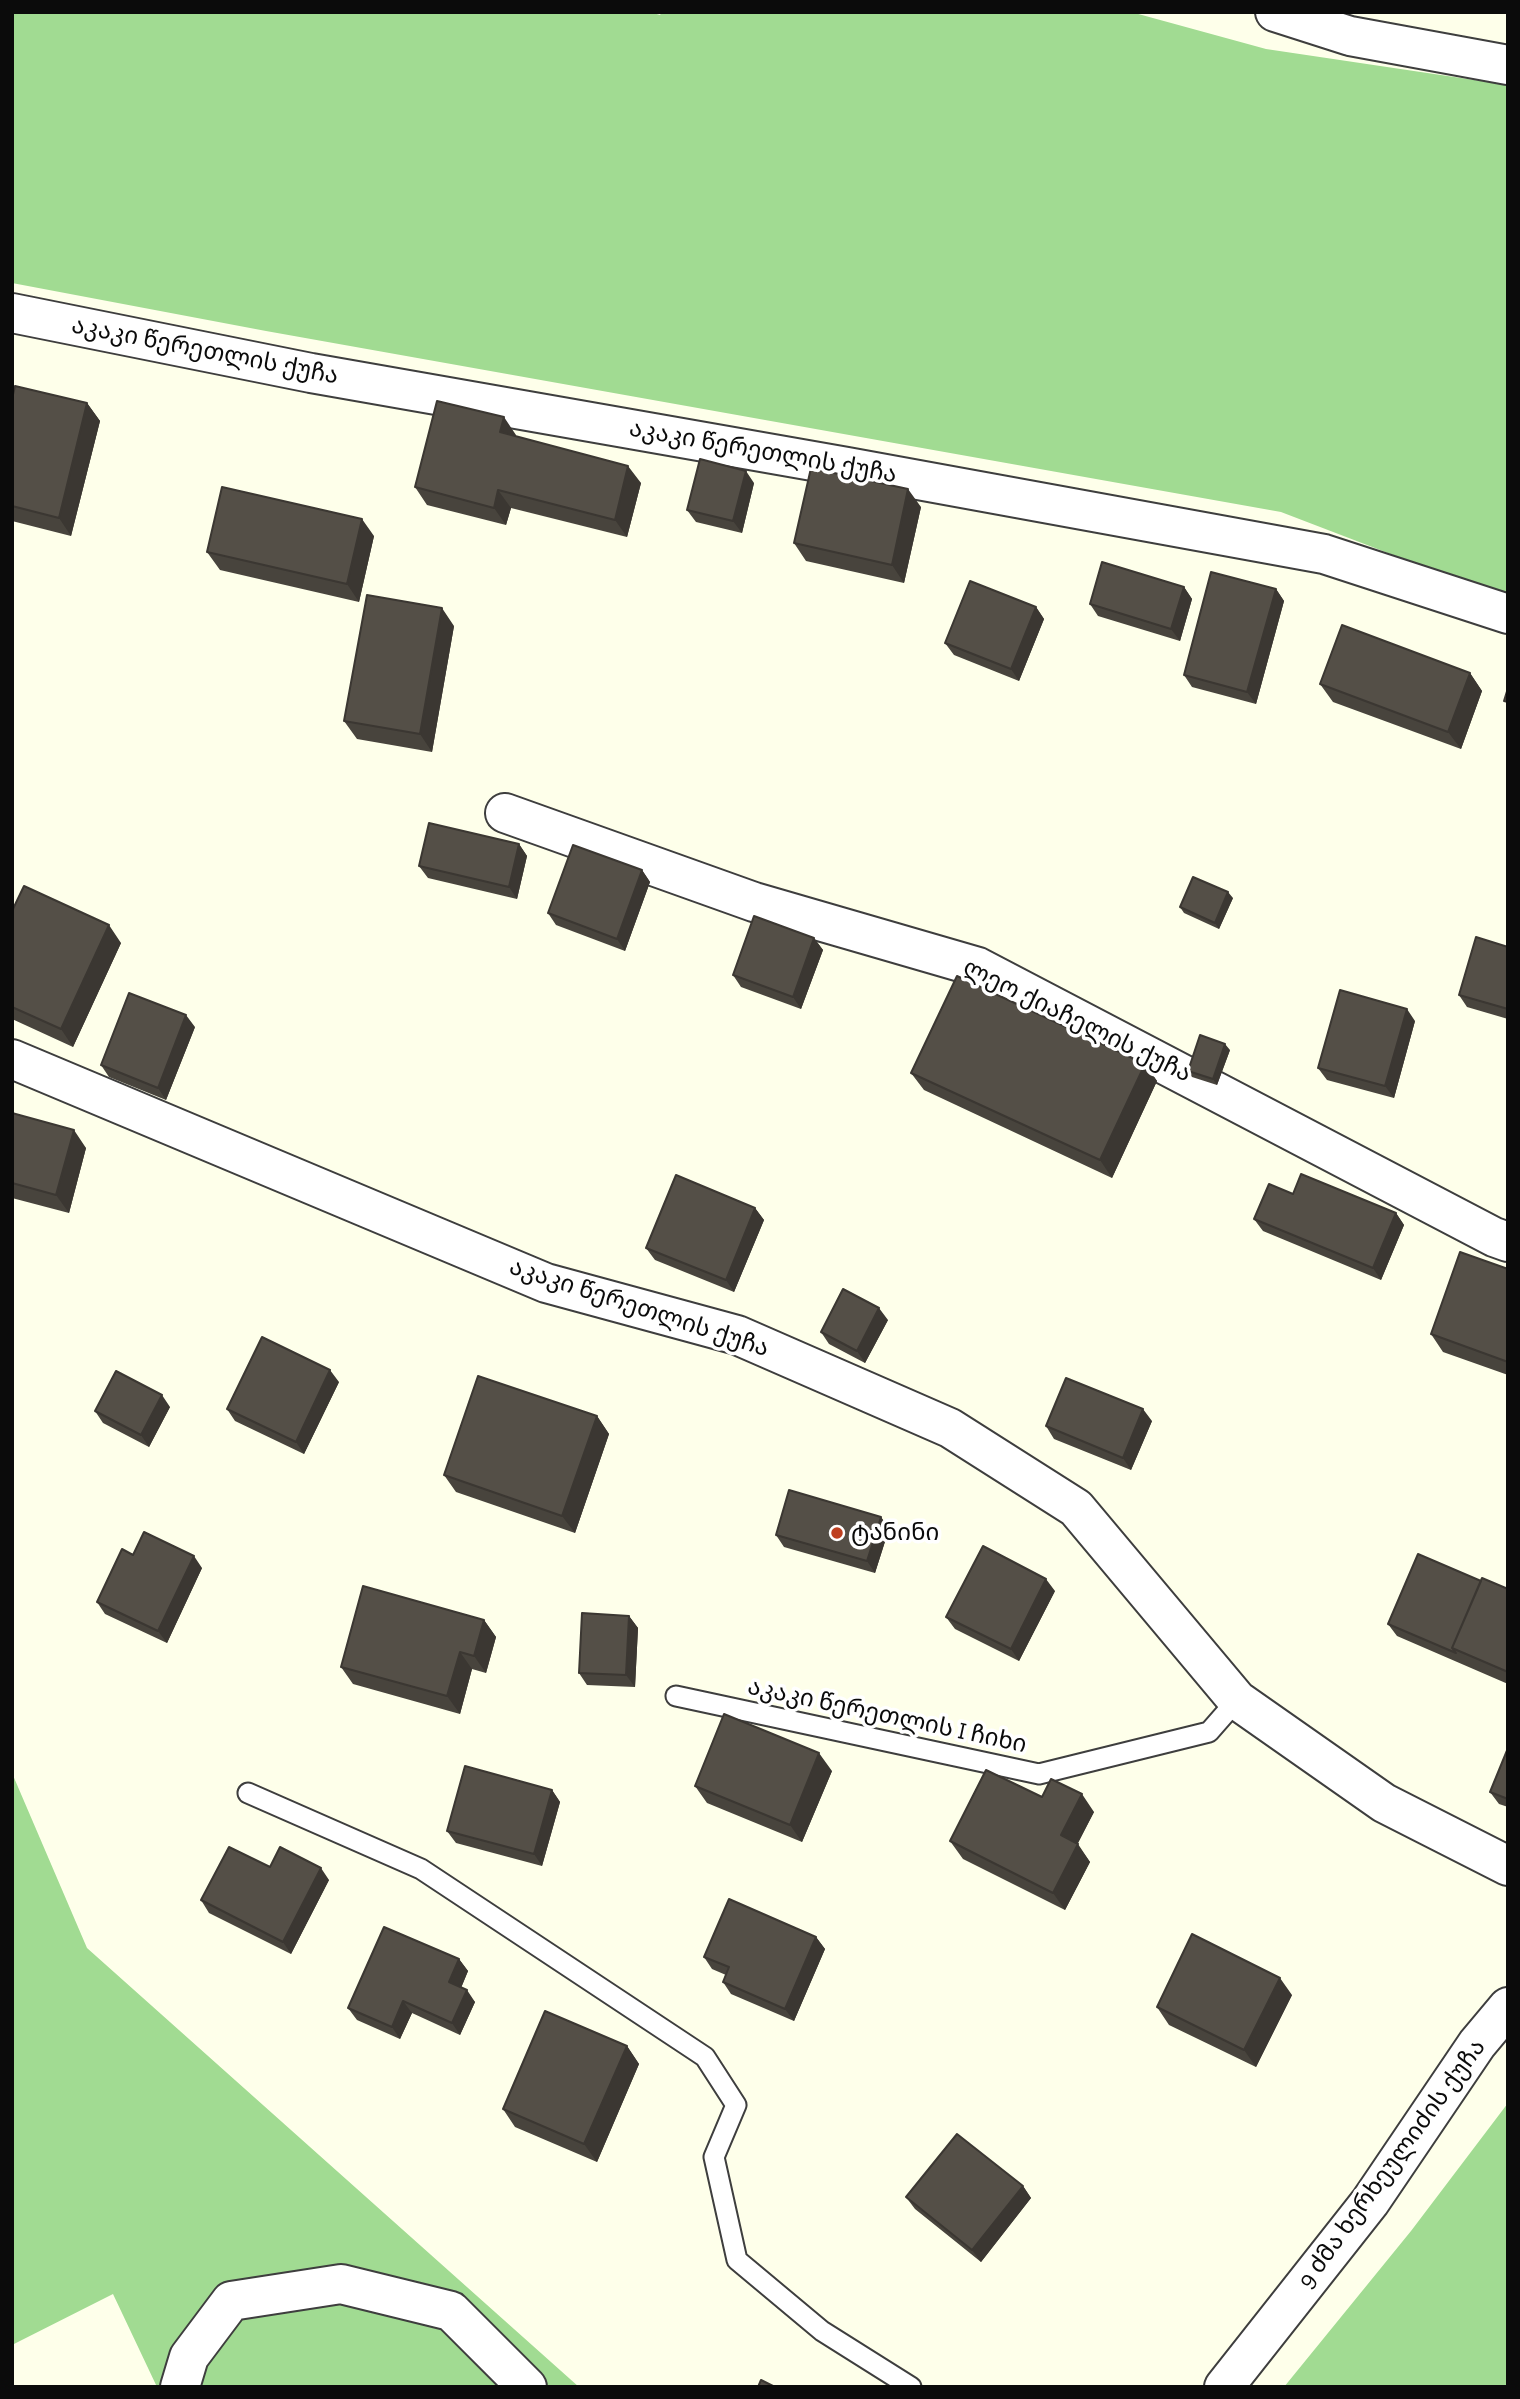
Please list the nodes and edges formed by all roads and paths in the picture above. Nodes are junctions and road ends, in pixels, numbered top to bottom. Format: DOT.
graph roads {
  1 [pos="1275,12"];
  2 [pos="1508,65"];
  3 [pos="12,313"];
  4 [pos="1508,614"];
  5 [pos="505,813"];
  6 [pos="12,1059"];
  7 [pos="1508,1242"];
  8 [pos="676,1696"];
  9 [pos="1237,1700"];
  10 [pos="248,1793"];
  11 [pos="1508,1866"];
  12 [pos="1508,2007"];
  13 [pos="180,2387"];
  14 [pos="527,2387"];
  15 [pos="911,2387"];
  16 [pos="1224,2387"];
  1 -- 2 [label="street"];
  3 -- 4 [label="street, აკაკი წერეთლის ქუჩა"];
  5 -- 7 [label="street, ლეო ქიაჩელის ქუჩა"];
  6 -- 9 [label="street, აკაკი წერეთლის ქუჩა"];
  8 -- 9 [label="lane, აკაკი წერეთლის I ჩიხი"];
  9 -- 11 [label="street, აკაკი წერეთლის ქუჩა"];
  10 -- 15 [label="lane"];
  12 -- 16 [label="street, 9 ძმა ხერხეულიძის ქუჩა"];
  13 -- 14 [label="street"];
}
